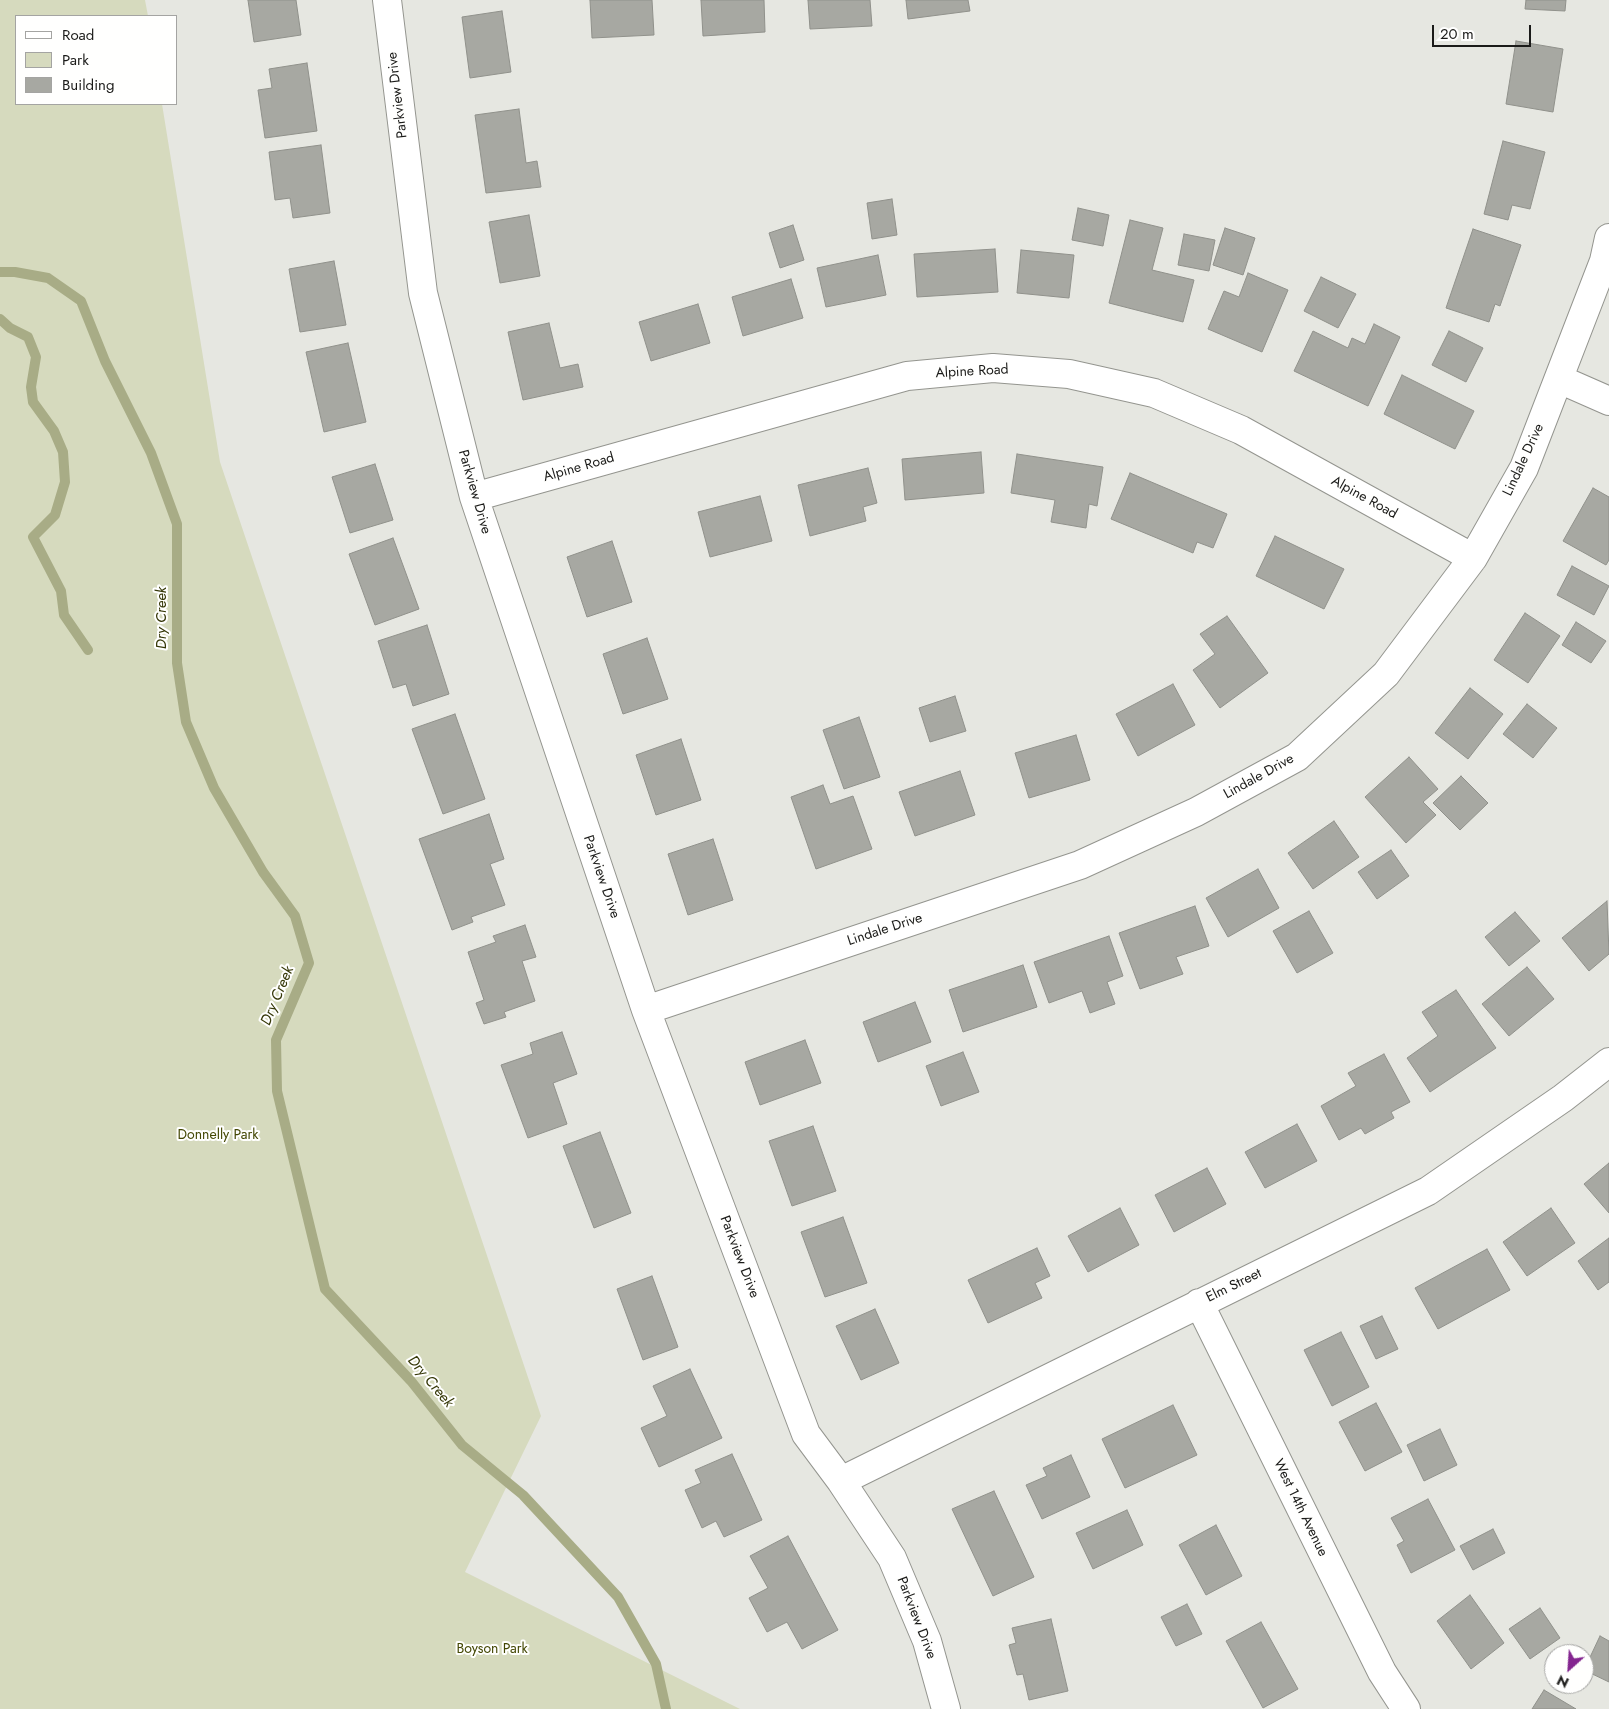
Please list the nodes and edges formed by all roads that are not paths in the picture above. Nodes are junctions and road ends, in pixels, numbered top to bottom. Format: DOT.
graph roads {
  1 [pos="387,0"];
  2 [pos="1609,238"];
  3 [pos="1559,379"];
  4 [pos="1609,401"];
  5 [pos="474,497"];
  6 [pos="1473,558"];
  7 [pos="646,1010"];
  8 [pos="1609,1062"];
  9 [pos="1199,1304"];
  10 [pos="841,1481"];
  11 [pos="946,1709"];
  12 [pos="1406,1709"];
  1 -- 5 [label="street, Parkview Drive"];
  2 -- 3 [label="street, Lindale Drive"];
  3 -- 4 [label="street"];
  3 -- 6 [label="street, Lindale Drive"];
  5 -- 6 [label="street, Alpine Road"];
  5 -- 7 [label="street, Parkview Drive"];
  6 -- 7 [label="street, Lindale Drive"];
  7 -- 10 [label="street, Parkview Drive"];
  8 -- 9 [label="street, Elm Street"];
  9 -- 10 [label="street, Elm Street"];
  9 -- 12 [label="street, West 14th Avenue"];
  10 -- 11 [label="street, Parkview Drive"];
}
